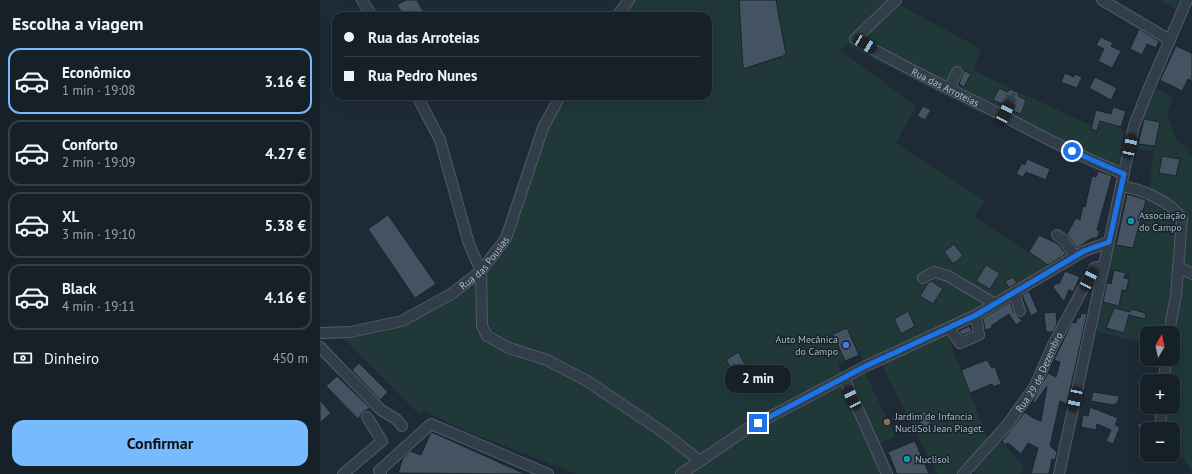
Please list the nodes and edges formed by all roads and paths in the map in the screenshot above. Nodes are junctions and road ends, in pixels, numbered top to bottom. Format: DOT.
graph roads {
  1 [pos="362,0"];
  2 [pos="628,0"];
  3 [pos="896,0"];
  4 [pos="1102,0"];
  5 [pos="1187,0"];
  6 [pos="370,12"];
  7 [pos="620,12"];
  8 [pos="1170,40"];
  9 [pos="957,72"];
  10 [pos="949,89"];
  11 [pos="1009,99"];
  12 [pos="419,100"];
  13 [pos="558,100"];
  14 [pos="1001,115"];
  15 [pos="1124,174"];
  16 [pos="1121,186"];
  17 [pos="1057,235"];
  18 [pos="1109,242"];
  19 [pos="1075,256"];
  20 [pos="1104,266"];
  21 [pos="1179,267"];
  22 [pos="481,271"];
  23 [pos="1192,274"];
  24 [pos="923,278"];
  25 [pos="961,278"];
  26 [pos="1014,293"];
  27 [pos="998,303"];
  28 [pos="1020,311"];
  29 [pos="976,315"];
  30 [pos="1170,326"];
  31 [pos="949,328"];
  32 [pos="320,333"];
  33 [pos="320,347"];
  34 [pos="844,378"];
  35 [pos="367,417"];
  36 [pos="402,426"];
  37 [pos="700,461"];
  38 [pos="343,474"];
  39 [pos="381,474"];
  40 [pos="548,474"];
  41 [pos="681,474"];
  42 [pos="887,474"];
  43 [pos="962,474"];
  44 [pos="1059,474"];
  1 -- 6 [label="street"];
  2 -- 7 [label="street"];
  3 -- 10 [label="street, Rua das Arroteias"];
  4 -- 8 [label="street"];
  5 -- 8 [label="street"];
  8 -- 15 [label="street"];
  9 -- 10 [label="street"];
  10 -- 14 [label="street, Rua das Arroteias"];
  11 -- 14 [label="street"];
  12 -- 22 [label="street"];
  13 -- 22 [label="street, Rua das Pousias"];
  14 -- 15 [label="street, Rua das Arroteias"];
  15 -- 16 [label="street"];
  16 -- 18 [label="street"];
  16 -- 21 [label="street"];
  17 -- 19 [label="street"];
  18 -- 19 [label="street"];
  18 -- 20 [label="street"];
  19 -- 26 [label="street"];
  20 -- 43 [label="street, Rua 29 de Dezembro"];
  20 -- 44 [label="street"];
  21 -- 23 [label="street"];
  21 -- 30 [label="street"];
  22 -- 32 [label="street, Rua das Pousias"];
  22 -- 37 [label="street"];
  24 -- 27 [label="street"];
  25 -- 27 [label="street"];
  26 -- 27 [label="street"];
  26 -- 28 [label="street"];
  27 -- 29 [label="street"];
  29 -- 31 [label="street"];
  29 -- 31 [label="street"];
  31 -- 34 [label="street"];
  33 -- 36 [label="street"];
  34 -- 37 [label="street"];
  34 -- 42 [label="street"];
  35 -- 38 [label="street"];
  37 -- 41 [label="street"];
  39 -- 40 [label="street"];
}
